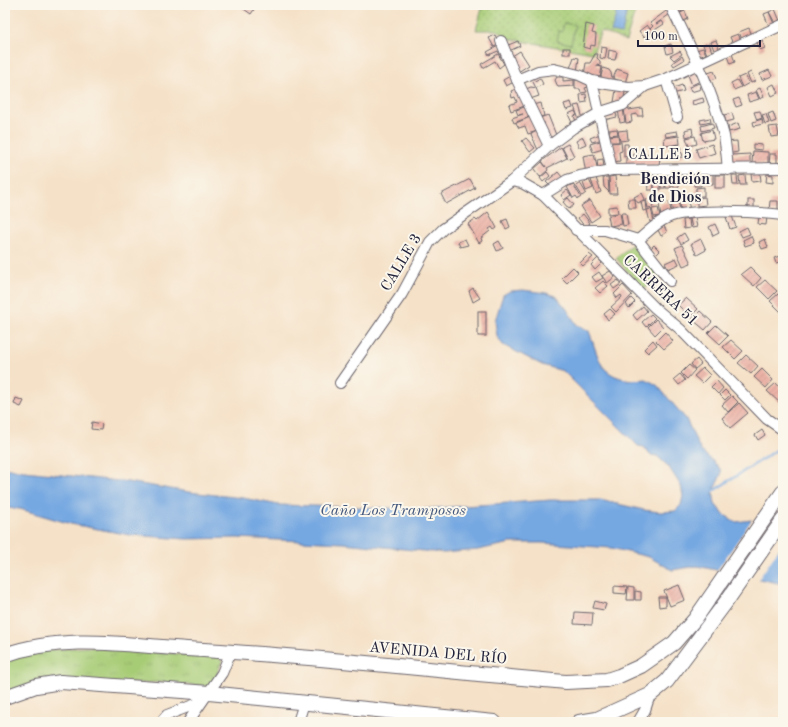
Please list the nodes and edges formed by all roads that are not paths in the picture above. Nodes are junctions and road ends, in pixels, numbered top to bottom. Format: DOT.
graph roads {
  1 [pos="672,9"];
  2 [pos="783,26"];
  3 [pos="501,41"];
  4 [pos="698,64"];
  5 [pos="666,79"];
  6 [pos="517,80"];
  7 [pos="592,81"];
  8 [pos="645,86"];
  9 [pos="598,113"];
  10 [pos="677,117"];
  11 [pos="549,146"];
  12 [pos="783,168"];
  13 [pos="612,170"];
  14 [pos="728,170"];
  15 [pos="512,182"];
  16 [pos="543,195"];
  17 [pos="783,215"];
  18 [pos="576,230"];
  19 [pos="638,240"];
  20 [pos="670,281"];
  21 [pos="340,383"];
  22 [pos="783,430"];
  23 [pos="782,493"];
  24 [pos="783,520"];
  25 [pos="231,651"];
  26 [pos="5,655"];
  27 [pos="650,695"];
  28 [pos="5,697"];
  29 [pos="206,697"];
  30 [pos="304,703"];
  31 [pos="161,722"];
  32 [pos="188,722"];
  33 [pos="298,722"];
  34 [pos="494,722"];
  35 [pos="579,722"];
  36 [pos="638,722"];
  1 -- 4 [label="street"];
  2 -- 4 [label="street"];
  3 -- 6 [label="street"];
  4 -- 5 [label="street"];
  4 -- 14 [label="street"];
  5 -- 8 [label="street"];
  5 -- 10 [label="street"];
  6 -- 7 [label="street"];
  6 -- 11 [label="street"];
  7 -- 8 [label="street"];
  7 -- 9 [label="street"];
  8 -- 9 [label="street, CALLE 3"];
  9 -- 11 [label="street, CALLE 3"];
  9 -- 13 [label="street"];
  11 -- 15 [label="street, CALLE 3"];
  12 -- 14 [label="street, CALLE 5"];
  13 -- 14 [label="street, CALLE 5"];
  13 -- 16 [label="street, CALLE 5"];
  15 -- 16 [label="street, CARRERA 51"];
  15 -- 21 [label="street, CALLE 3"];
  16 -- 18 [label="street, CARRERA 51"];
  17 -- 19 [label="street"];
  18 -- 19 [label="street"];
  18 -- 22 [label="street, CARRERA 51"];
  19 -- 20 [label="street"];
  23 -- 25 [label="main road, AVENIDA DEL RÍO"];
  24 -- 27 [label="main road"];
  25 -- 26 [label="main road, AVENIDA DEL RÍO"];
  25 -- 29 [label="street"];
  27 -- 35 [label="main road"];
  27 -- 36 [label="street"];
  28 -- 29 [label="main road"];
  29 -- 30 [label="main road"];
  29 -- 31 [label="street"];
  29 -- 32 [label="street"];
  30 -- 33 [label="street"];
  30 -- 34 [label="main road"];
}
